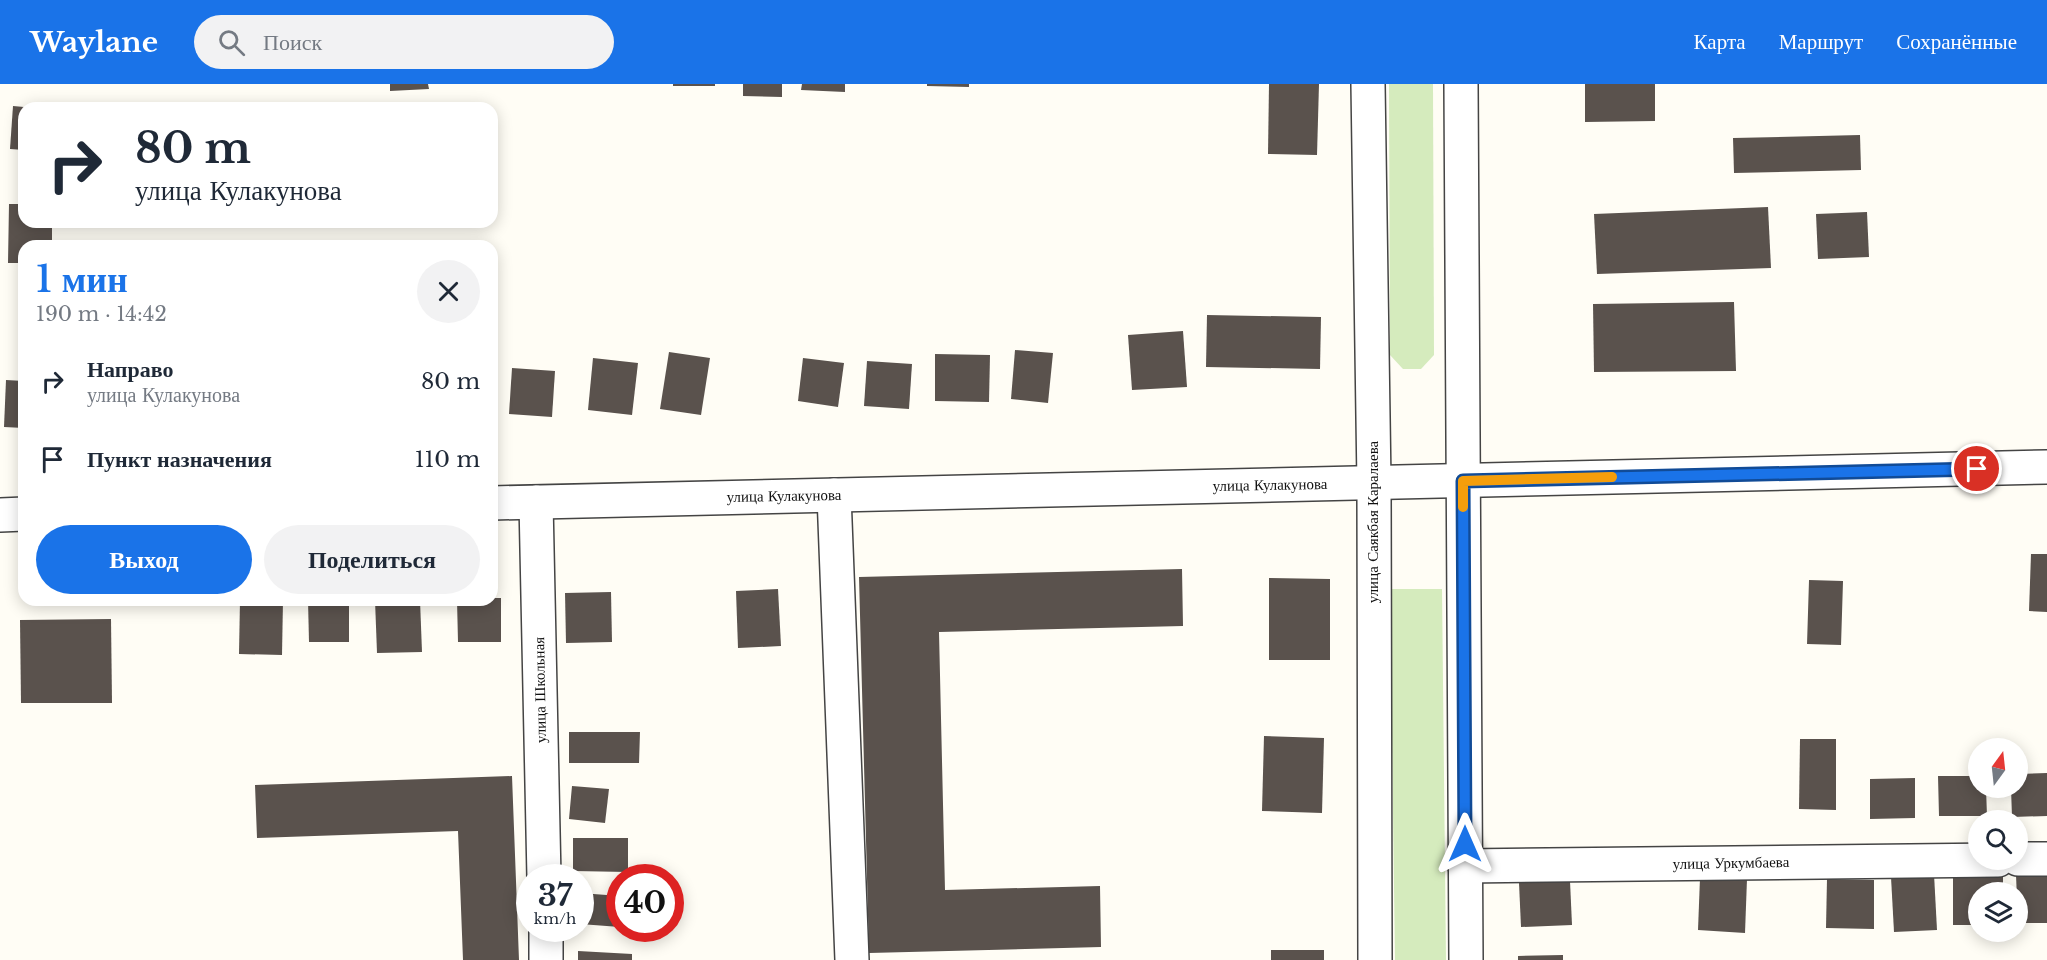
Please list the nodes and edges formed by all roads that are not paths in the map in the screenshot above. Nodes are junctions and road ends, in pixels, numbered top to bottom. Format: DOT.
graph roads {
  1 [pos="1368,84"];
  2 [pos="1461,84"];
  3 [pos="2047,467"];
  4 [pos="1463,481"];
  5 [pos="1374,483"];
  6 [pos="834,495"];
  7 [pos="536,502"];
  8 [pos="498,503"];
  9 [pos="18,514"];
  10 [pos="0,515"];
  11 [pos="2028,859"];
  12 [pos="2047,859"];
  13 [pos="1968,860"];
  14 [pos="544,864"];
  15 [pos="1465,866"];
  16 [pos="546,942"];
  17 [pos="546,960"];
  18 [pos="852,960"];
  19 [pos="1375,960"];
  20 [pos="1466,960"];
  1 -- 5 [label="street, улица Саякбая Каралаева"];
  2 -- 4 [label="street"];
  3 -- 4 [label="street, улица Кулакунова"];
  4 -- 5 [label="street, улица Кулакунова"];
  4 -- 15 [label="street"];
  5 -- 6 [label="street, улица Кулакунова"];
  5 -- 19 [label="street, улица Саякбая Каралаева"];
  6 -- 7 [label="street, улица Кулакунова"];
  6 -- 18 [label="street"];
  7 -- 8 [label="street, улица Кулакунова"];
  7 -- 14 [label="street, улица Школьная"];
  9 -- 10 [label="street"];
  11 -- 12 [label="street"];
  13 -- 15 [label="street, улица Уркумбаева"];
  15 -- 20 [label="street"];
  16 -- 17 [label="street"];
}
